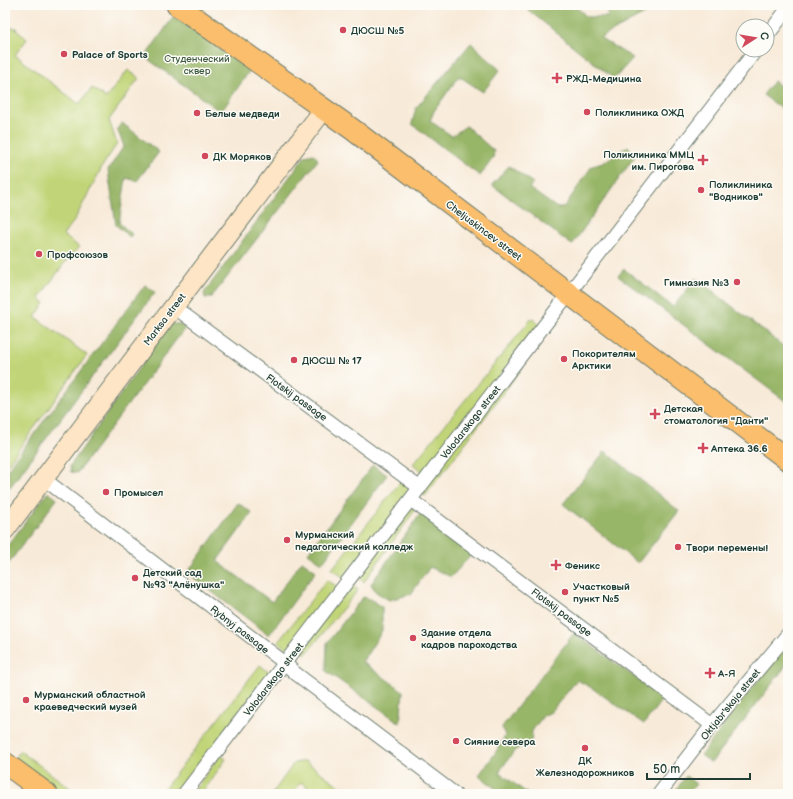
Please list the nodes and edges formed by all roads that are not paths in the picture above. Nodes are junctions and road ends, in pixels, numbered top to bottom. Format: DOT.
graph roads {
  1 [pos="177,5"];
  2 [pos="788,8"];
  3 [pos="775,25"];
  4 [pos="750,58"];
  5 [pos="324,110"];
  6 [pos="569,294"];
  7 [pos="174,307"];
  8 [pos="788,460"];
  9 [pos="44,479"];
  10 [pos="420,488"];
  11 [pos="411,500"];
  12 [pos="5,530"];
  13 [pos="788,634"];
  14 [pos="285,663"];
  15 [pos="712,725"];
  16 [pos="5,763"];
  17 [pos="47,794"];
  18 [pos="184,794"];
  19 [pos="455,794"];
  20 [pos="659,794"];
  1 -- 5 [label="main road, Cheljuskincev street"];
  2 -- 3 [label="street"];
  4 -- 6 [label="street, Volodarskogo street"];
  5 -- 6 [label="main road, Cheljuskincev street"];
  5 -- 7 [label="street, Marksa street"];
  6 -- 8 [label="main road, Cheljuskincev street"];
  6 -- 10 [label="street, Volodarskogo street"];
  7 -- 9 [label="street, Marksa street"];
  7 -- 10 [label="street, Flotskij passage"];
  9 -- 12 [label="street, Marksa street"];
  9 -- 14 [label="street, Rybnyj passage"];
  10 -- 11 [label="street, Volodarskogo street"];
  11 -- 14 [label="street, Volodarskogo street"];
  11 -- 15 [label="street, Flotskij passage"];
  13 -- 15 [label="street, Oktjabr'skaja street"];
  14 -- 18 [label="street, Volodarskogo street"];
  14 -- 19 [label="street, Rybnyj passage"];
  15 -- 20 [label="street, Oktjabr'skaja street"];
  16 -- 17 [label="main road"];
}
